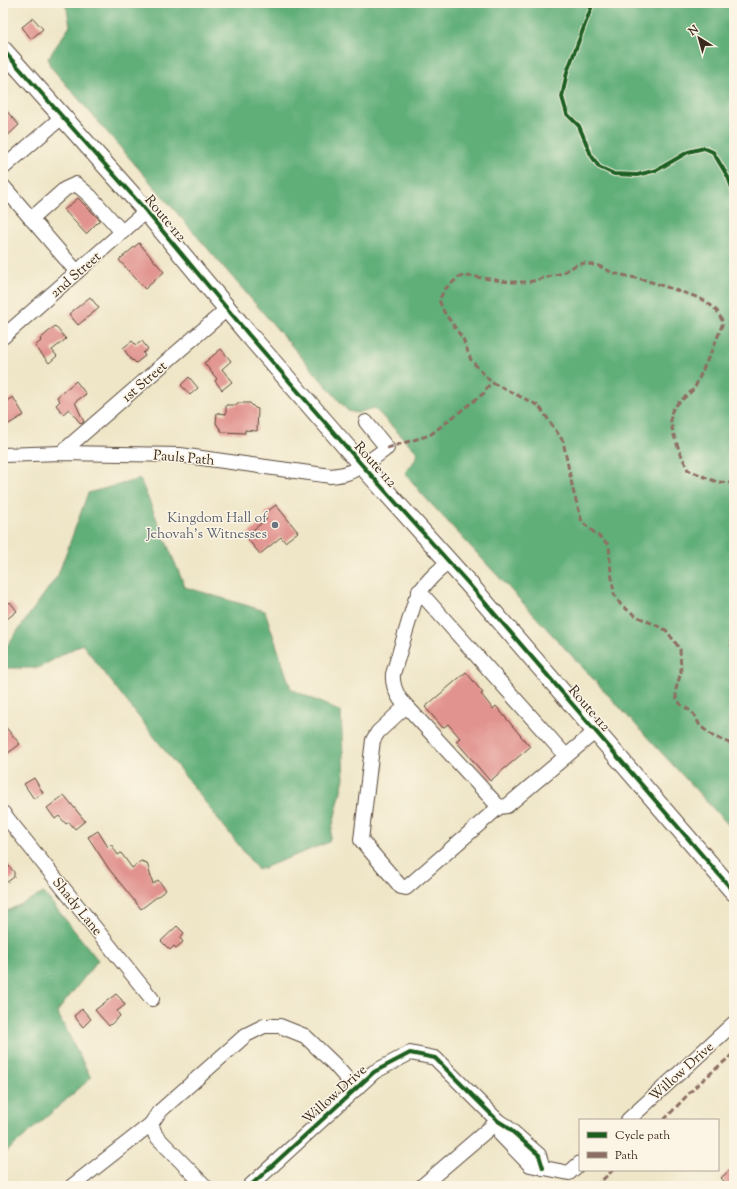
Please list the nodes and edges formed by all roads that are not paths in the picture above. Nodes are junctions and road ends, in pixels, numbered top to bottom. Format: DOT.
graph roads {
  1 [pos="3,50"];
  2 [pos="62,117"];
  3 [pos="3,168"];
  4 [pos="3,186"];
  5 [pos="146,211"];
  6 [pos="31,219"];
  7 [pos="122,232"];
  8 [pos="77,272"];
  9 [pos="227,309"];
  10 [pos="3,337"];
  11 [pos="366,422"];
  12 [pos="61,453"];
  13 [pos="3,455"];
  14 [pos="362,465"];
  15 [pos="449,562"];
  16 [pos="420,591"];
  17 [pos="406,706"];
  18 [pos="596,731"];
  19 [pos="566,756"];
  20 [pos="499,808"];
  21 [pos="3,813"];
  22 [pos="734,892"];
  23 [pos="152,999"];
  24 [pos="734,1023"];
  25 [pos="356,1089"];
  26 [pos="629,1119"];
  27 [pos="498,1121"];
  28 [pos="151,1124"];
  29 [pos="579,1164"];
  30 [pos="72,1186"];
  31 [pos="205,1186"];
  32 [pos="250,1186"];
  33 [pos="422,1186"];
  1 -- 2 [label="main road, Route 112"];
  2 -- 3 [label="street"];
  2 -- 5 [label="main road, Route 112"];
  4 -- 6 [label="street"];
  5 -- 7 [label="street, 2nd Street"];
  5 -- 9 [label="main road, Route 112"];
  6 -- 7 [label="street"];
  6 -- 8 [label="street"];
  7 -- 8 [label="street, 2nd Street"];
  8 -- 10 [label="street, 2nd Street"];
  9 -- 12 [label="street, 1st Street"];
  9 -- 14 [label="main road, Route 112"];
  11 -- 14 [label="street, Pauls Path"];
  12 -- 13 [label="street, Pauls Path"];
  12 -- 14 [label="street, Pauls Path"];
  14 -- 15 [label="main road, Route 112"];
  15 -- 16 [label="street"];
  15 -- 18 [label="main road, Route 112"];
  16 -- 17 [label="street"];
  16 -- 19 [label="street"];
  17 -- 20 [label="street"];
  17 -- 20 [label="street"];
  18 -- 19 [label="street"];
  18 -- 22 [label="main road, Route 112"];
  19 -- 20 [label="street"];
  21 -- 23 [label="street, Shady Lane"];
  24 -- 26 [label="street, Willow Drive"];
  25 -- 27 [label="street, Willow Drive"];
  25 -- 28 [label="street"];
  25 -- 32 [label="street, Willow Drive"];
  27 -- 29 [label="street, Willow Drive"];
  27 -- 33 [label="street"];
  28 -- 30 [label="street"];
  28 -- 31 [label="street"];
}
